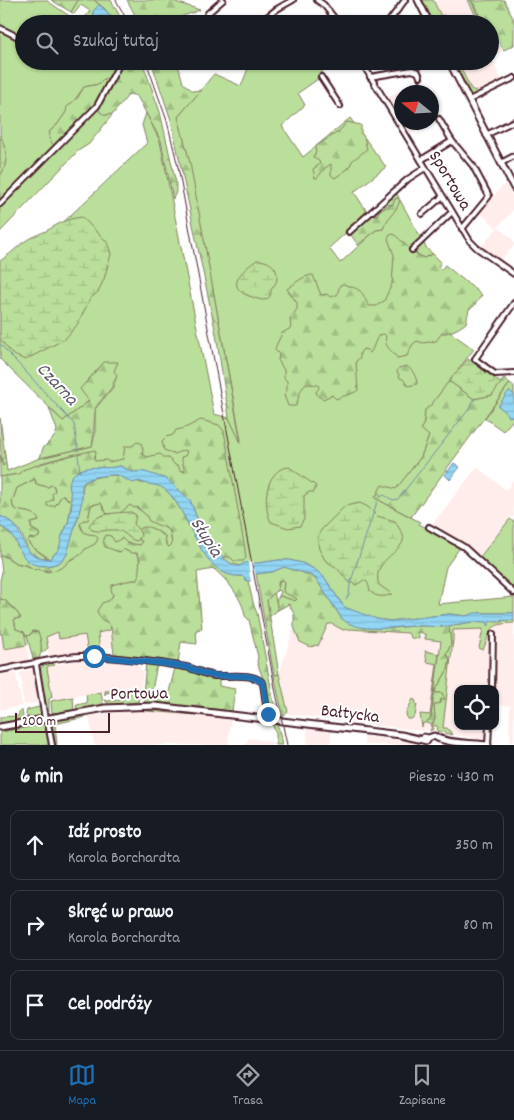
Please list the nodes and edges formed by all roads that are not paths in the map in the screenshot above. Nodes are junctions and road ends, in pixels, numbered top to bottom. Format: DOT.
graph roads {
  1 [pos="222,0"];
  2 [pos="293,0"];
  3 [pos="317,0"];
  4 [pos="405,0"];
  5 [pos="418,0"];
  6 [pos="207,15"];
  7 [pos="269,15"];
  8 [pos="332,15"];
  9 [pos="394,15"];
  10 [pos="426,15"];
  11 [pos="0,28"];
  12 [pos="15,36"];
  13 [pos="116,70"];
  14 [pos="366,70"];
  15 [pos="454,70"];
  16 [pos="321,77"];
  17 [pos="370,77"];
  18 [pos="420,77"];
  19 [pos="514,78"];
  20 [pos="469,100"];
  21 [pos="340,106"];
  22 [pos="439,119"];
  23 [pos="514,121"];
  24 [pos="486,135"];
  25 [pos="452,141"];
  26 [pos="514,156"];
  27 [pos="420,160"];
  28 [pos="501,163"];
  29 [pos="425,168"];
  30 [pos="514,188"];
  31 [pos="442,197"];
  32 [pos="0,204"];
  33 [pos="452,212"];
  34 [pos="422,214"];
  35 [pos="462,229"];
  36 [pos="349,232"];
  37 [pos="412,250"];
  38 [pos="514,274"];
  39 [pos="514,303"];
  40 [pos="514,373"];
  41 [pos="428,527"];
  42 [pos="514,593"];
  43 [pos="493,634"];
  44 [pos="36,664"];
  45 [pos="0,670"];
  46 [pos="492,685"];
  47 [pos="268,718"];
  48 [pos="46,719"];
  49 [pos="279,719"];
  50 [pos="0,727"];
  51 [pos="490,730"];
  52 [pos="432,743"];
  53 [pos="52,745"];
  54 [pos="488,745"];
  1 -- 6 [label="street"];
  2 -- 7 [label="street"];
  3 -- 8 [label="street"];
  4 -- 9 [label="street"];
  5 -- 10 [label="main road"];
  11 -- 12 [label="street"];
  13 -- 32 [label="street"];
  14 -- 17 [label="street, Sportowa"];
  15 -- 20 [label="main road"];
  16 -- 21 [label="street"];
  17 -- 18 [label="street"];
  17 -- 27 [label="street, Sportowa"];
  19 -- 20 [label="street"];
  20 -- 24 [label="main road"];
  22 -- 25 [label="street"];
  23 -- 24 [label="street"];
  24 -- 28 [label="main road"];
  25 -- 27 [label="street"];
  25 -- 35 [label="street"];
  26 -- 28 [label="street"];
  27 -- 29 [label="street, Sportowa"];
  28 -- 30 [label="main road"];
  29 -- 31 [label="street, Sportowa"];
  29 -- 36 [label="street"];
  31 -- 33 [label="street, Sportowa"];
  31 -- 34 [label="street"];
  33 -- 35 [label="street, Sportowa"];
  33 -- 37 [label="street"];
  35 -- 38 [label="street, Sportowa"];
  39 -- 40 [label="street"];
  41 -- 42 [label="street"];
  43 -- 46 [label="street"];
  44 -- 45 [label="street"];
  44 -- 47 [label="street"];
  44 -- 48 [label="street"];
  47 -- 48 [label="main road, Portowa"];
  47 -- 49 [label="main road, Portowa"];
  48 -- 50 [label="main road, Portowa"];
  48 -- 53 [label="street"];
  49 -- 52 [label="main road, Bałtycka"];
  51 -- 54 [label="street"];
  52 -- 54 [label="main road, Bałtycka"];
}
